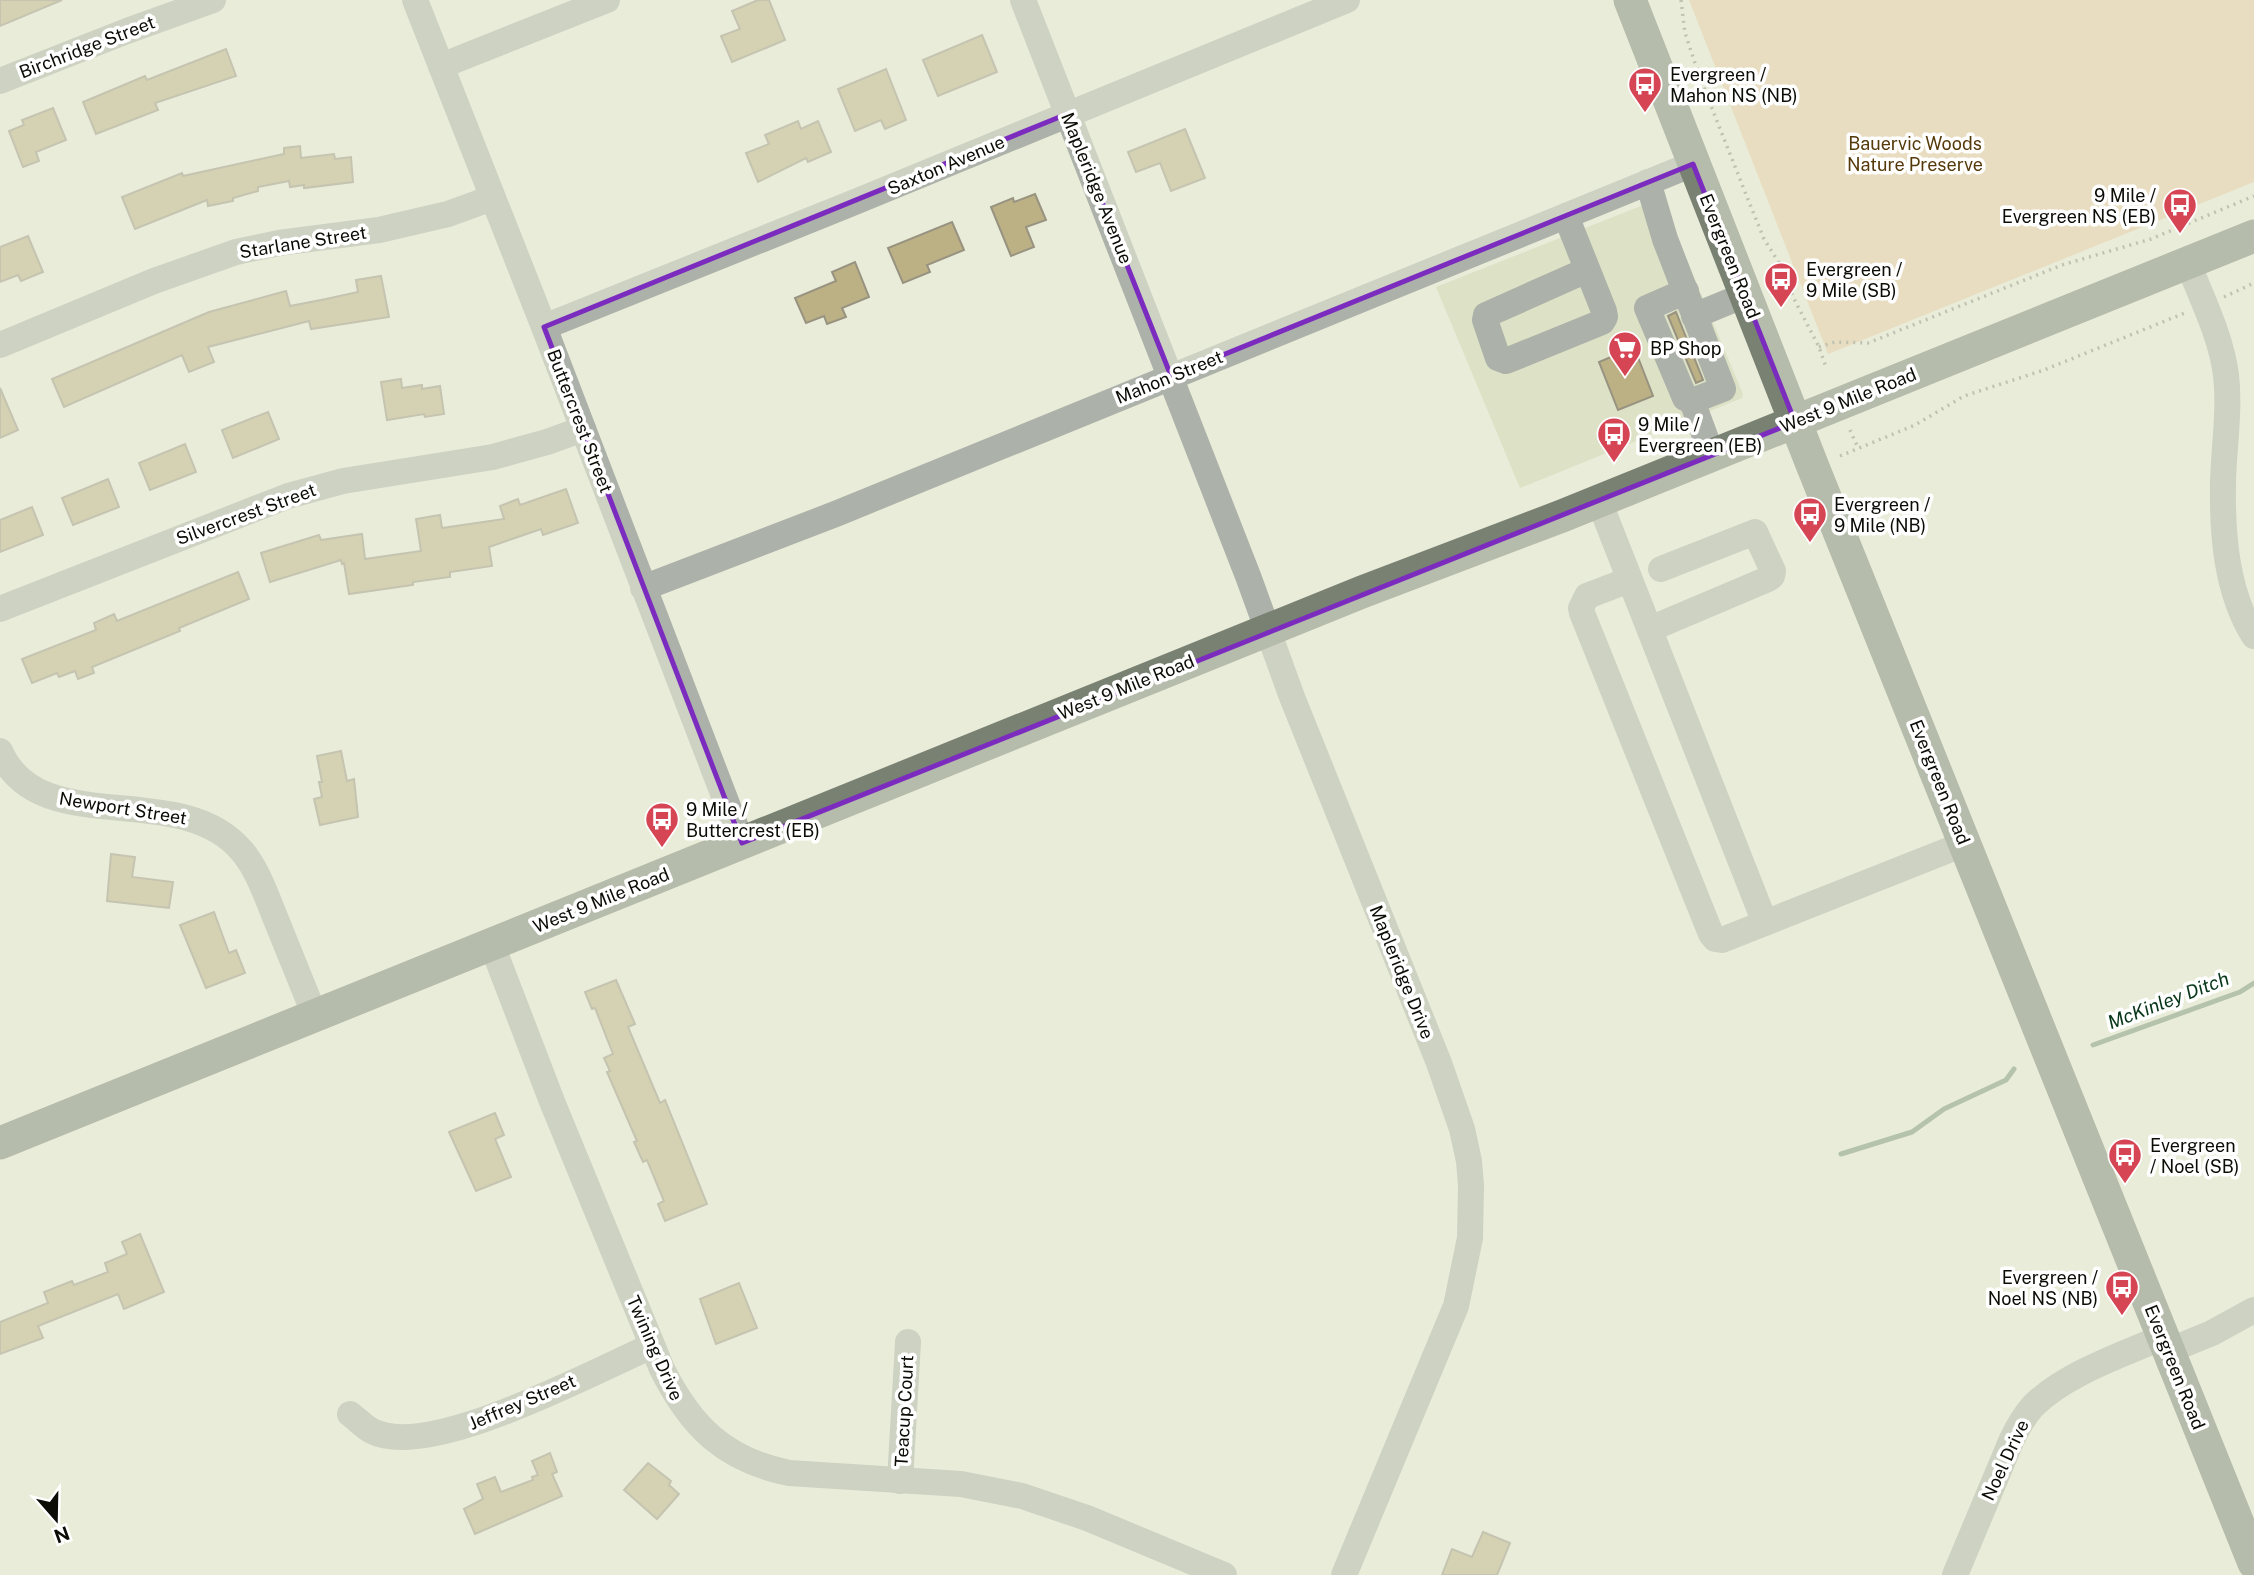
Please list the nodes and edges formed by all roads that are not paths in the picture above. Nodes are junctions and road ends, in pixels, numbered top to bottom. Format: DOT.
graph roads {
  1 [pos="213,0"];
  2 [pos="415,0"];
  3 [pos="607,0"];
  4 [pos="1023,0"];
  5 [pos="1347,0"];
  6 [pos="1630,0"];
  7 [pos="441,66"];
  8 [pos="0,81"];
  9 [pos="1067,114"];
  10 [pos="1693,164"];
  11 [pos="1648,182"];
  12 [pos="492,198"];
  13 [pos="1566,216"];
  14 [pos="2254,236"];
  15 [pos="2188,263"];
  16 [pos="1587,270"];
  17 [pos="1745,295"];
  18 [pos="1690,304"];
  19 [pos="544,327"];
  20 [pos="0,345"];
  21 [pos="1171,376"];
  22 [pos="1692,401"];
  23 [pos="1795,422"];
  24 [pos="583,429"];
  25 [pos="1712,455"];
  26 [pos="1599,500"];
  27 [pos="1661,569"];
  28 [pos="1629,580"];
  29 [pos="643,588"];
  30 [pos="0,609"];
  31 [pos="1650,629"];
  32 [pos="1268,630"];
  33 [pos="2254,636"];
  34 [pos="0,751"];
  35 [pos="741,843"];
  36 [pos="1964,844"];
  37 [pos="1765,923"];
  38 [pos="492,945"];
  39 [pos="315,1016"];
  40 [pos="0,1143"];
  41 [pos="2254,1310"];
  42 [pos="908,1342"];
  43 [pos="2165,1344"];
  44 [pos="652,1346"];
  45 [pos="350,1414"];
  46 [pos="900,1481"];
  47 [pos="2254,1563"];
  48 [pos="1224,1575"];
  49 [pos="1344,1575"];
  50 [pos="1955,1575"];
  1 -- 8 [label="street, Birchridge Street"];
  2 -- 7 [label="street, Buttercrest Street"];
  3 -- 7 [label="street"];
  4 -- 9 [label="street, Mapleridge Avenue"];
  5 -- 9 [label="street, Saxton Avenue"];
  6 -- 10 [label="main road, Evergreen Road"];
  7 -- 12 [label="street, Buttercrest Street"];
  9 -- 19 [label="street, Saxton Avenue"];
  9 -- 21 [label="street, Mapleridge Avenue"];
  10 -- 11 [label="street, Mahon Street"];
  10 -- 17 [label="main road, Evergreen Road"];
  11 -- 13 [label="street, Mahon Street"];
  11 -- 18 [label="street"];
  12 -- 19 [label="street, Buttercrest Street"];
  12 -- 20 [label="street, Starlane Street"];
  13 -- 16 [label="street"];
  13 -- 21 [label="street, Mahon Street"];
  14 -- 15 [label="main road, West 9 Mile Road"];
  15 -- 23 [label="main road, West 9 Mile Road"];
  15 -- 33 [label="street"];
  17 -- 18 [label="street"];
  17 -- 23 [label="main road, Evergreen Road"];
  18 -- 22 [label="street"];
  18 -- 22 [label="street"];
  19 -- 24 [label="street, Buttercrest Street"];
  21 -- 29 [label="street, Mahon Street"];
  21 -- 32 [label="street, Mapleridge Drive"];
  22 -- 25 [label="street"];
  23 -- 25 [label="main road, West 9 Mile Road"];
  23 -- 36 [label="main road, Evergreen Road"];
  24 -- 29 [label="street, Buttercrest Street"];
  24 -- 30 [label="street, Silvercrest Street"];
  25 -- 26 [label="main road, West 9 Mile Road"];
  26 -- 28 [label="street"];
  26 -- 32 [label="main road, West 9 Mile Road"];
  27 -- 31 [label="street"];
  28 -- 31 [label="street"];
  28 -- 37 [label="street"];
  29 -- 35 [label="street, Buttercrest Street"];
  31 -- 37 [label="street"];
  32 -- 35 [label="main road, West 9 Mile Road"];
  32 -- 49 [label="street, Mapleridge Drive"];
  34 -- 39 [label="street, Newport Street"];
  35 -- 38 [label="main road, West 9 Mile Road"];
  36 -- 37 [label="street"];
  36 -- 43 [label="main road, Evergreen Road"];
  38 -- 39 [label="main road, West 9 Mile Road"];
  38 -- 44 [label="street, Twining Drive"];
  39 -- 40 [label="main road, West 9 Mile Road"];
  41 -- 43 [label="street, Noel Drive"];
  42 -- 46 [label="street, Teacup Court"];
  43 -- 47 [label="main road, Evergreen Road"];
  43 -- 50 [label="street, Noel Drive"];
  44 -- 45 [label="street, Jeffrey Street"];
  44 -- 46 [label="street, Twining Drive"];
  46 -- 48 [label="street, Twining Drive"];
}
